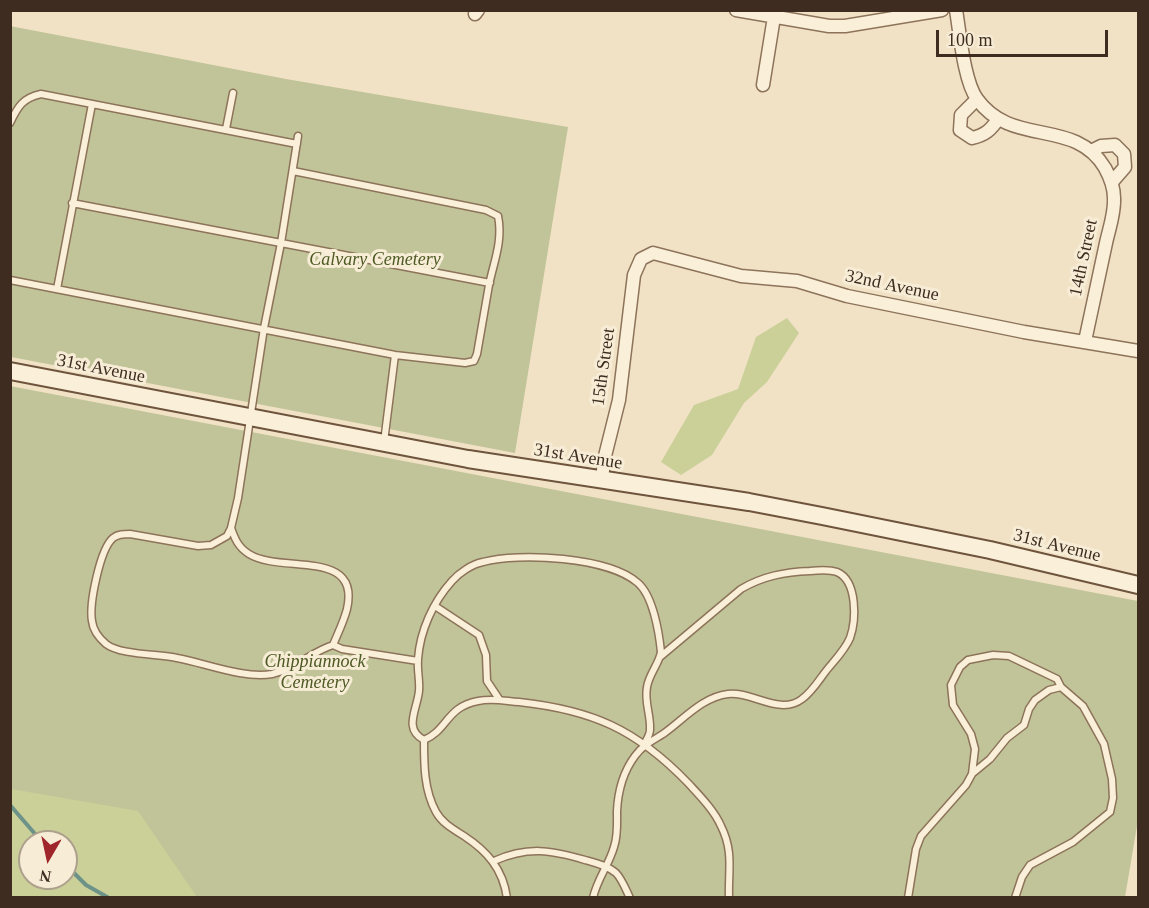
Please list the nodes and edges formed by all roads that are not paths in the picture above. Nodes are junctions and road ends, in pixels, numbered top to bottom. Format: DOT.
graph roads {
  1 [pos="736,10"];
  2 [pos="942,10"];
  3 [pos="956,10"];
  4 [pos="774,17"];
  5 [pos="763,85"];
  6 [pos="233,93"];
  7 [pos="976,99"];
  8 [pos="92,104"];
  9 [pos="998,119"];
  10 [pos="10,123"];
  11 [pos="226,129"];
  12 [pos="298,136"];
  13 [pos="297,144"];
  14 [pos="1091,151"];
  15 [pos="293,171"];
  16 [pos="1112,182"];
  17 [pos="72,203"];
  18 [pos="281,243"];
  19 [pos="641,259"];
  20 [pos="10,279"];
  21 [pos="490,283"];
  22 [pos="57,289"];
  23 [pos="264,328"];
  24 [pos="1085,341"];
  25 [pos="1138,351"];
  26 [pos="395,355"];
  27 [pos="10,371"];
  28 [pos="252,418"];
  29 [pos="384,443"];
  30 [pos="602,481"];
  31 [pos="231,528"];
  32 [pos="1138,585"];
  33 [pos="435,606"];
  34 [pos="333,645"];
  35 [pos="660,657"];
  36 [pos="418,661"];
  37 [pos="1061,687"];
  38 [pos="499,699"];
  39 [pos="424,740"];
  40 [pos="645,744"];
  41 [pos="972,774"];
  42 [pos="494,861"];
  43 [pos="605,867"];
  44 [pos="507,897"];
  45 [pos="593,897"];
  46 [pos="630,897"];
  47 [pos="729,897"];
  48 [pos="908,897"];
  49 [pos="1015,897"];
  1 -- 4 [label="street"];
  2 -- 4 [label="street"];
  3 -- 7 [label="street"];
  4 -- 5 [label="street"];
  6 -- 11 [label="lane"];
  7 -- 9 [label="street"];
  7 -- 9 [label="street"];
  8 -- 10 [label="lane"];
  8 -- 11 [label="lane"];
  8 -- 17 [label="lane"];
  9 -- 14 [label="street"];
  11 -- 13 [label="lane"];
  12 -- 13 [label="lane"];
  13 -- 15 [label="lane"];
  14 -- 16 [label="street"];
  14 -- 16 [label="street, 14th Street"];
  15 -- 18 [label="lane"];
  15 -- 21 [label="lane"];
  16 -- 24 [label="street, 14th Street"];
  17 -- 18 [label="lane"];
  17 -- 22 [label="lane"];
  18 -- 21 [label="lane"];
  18 -- 23 [label="lane"];
  19 -- 24 [label="street, 32nd Avenue"];
  19 -- 30 [label="street, 15th Street"];
  20 -- 22 [label="lane"];
  21 -- 26 [label="lane"];
  22 -- 23 [label="lane"];
  23 -- 26 [label="lane"];
  23 -- 28 [label="lane"];
  24 -- 25 [label="street, 32nd Avenue"];
  26 -- 29 [label="lane"];
  27 -- 28 [label="street, 31st Avenue"];
  28 -- 29 [label="street, 31st Avenue"];
  28 -- 31 [label="lane"];
  29 -- 30 [label="street, 31st Avenue"];
  30 -- 32 [label="street, 31st Avenue"];
  31 -- 34 [label="lane"];
  31 -- 34 [label="lane"];
  33 -- 35 [label="lane"];
  33 -- 36 [label="lane"];
  33 -- 38 [label="lane"];
  34 -- 36 [label="lane"];
  35 -- 40 [label="lane"];
  35 -- 40 [label="lane"];
  36 -- 39 [label="lane"];
  37 -- 41 [label="lane"];
  37 -- 41 [label="lane"];
  37 -- 49 [label="lane"];
  38 -- 39 [label="lane"];
  38 -- 40 [label="lane"];
  39 -- 42 [label="lane"];
  40 -- 43 [label="lane"];
  40 -- 47 [label="lane"];
  41 -- 48 [label="lane"];
  42 -- 43 [label="lane"];
  42 -- 44 [label="lane"];
  43 -- 45 [label="lane"];
  43 -- 46 [label="lane"];
}
